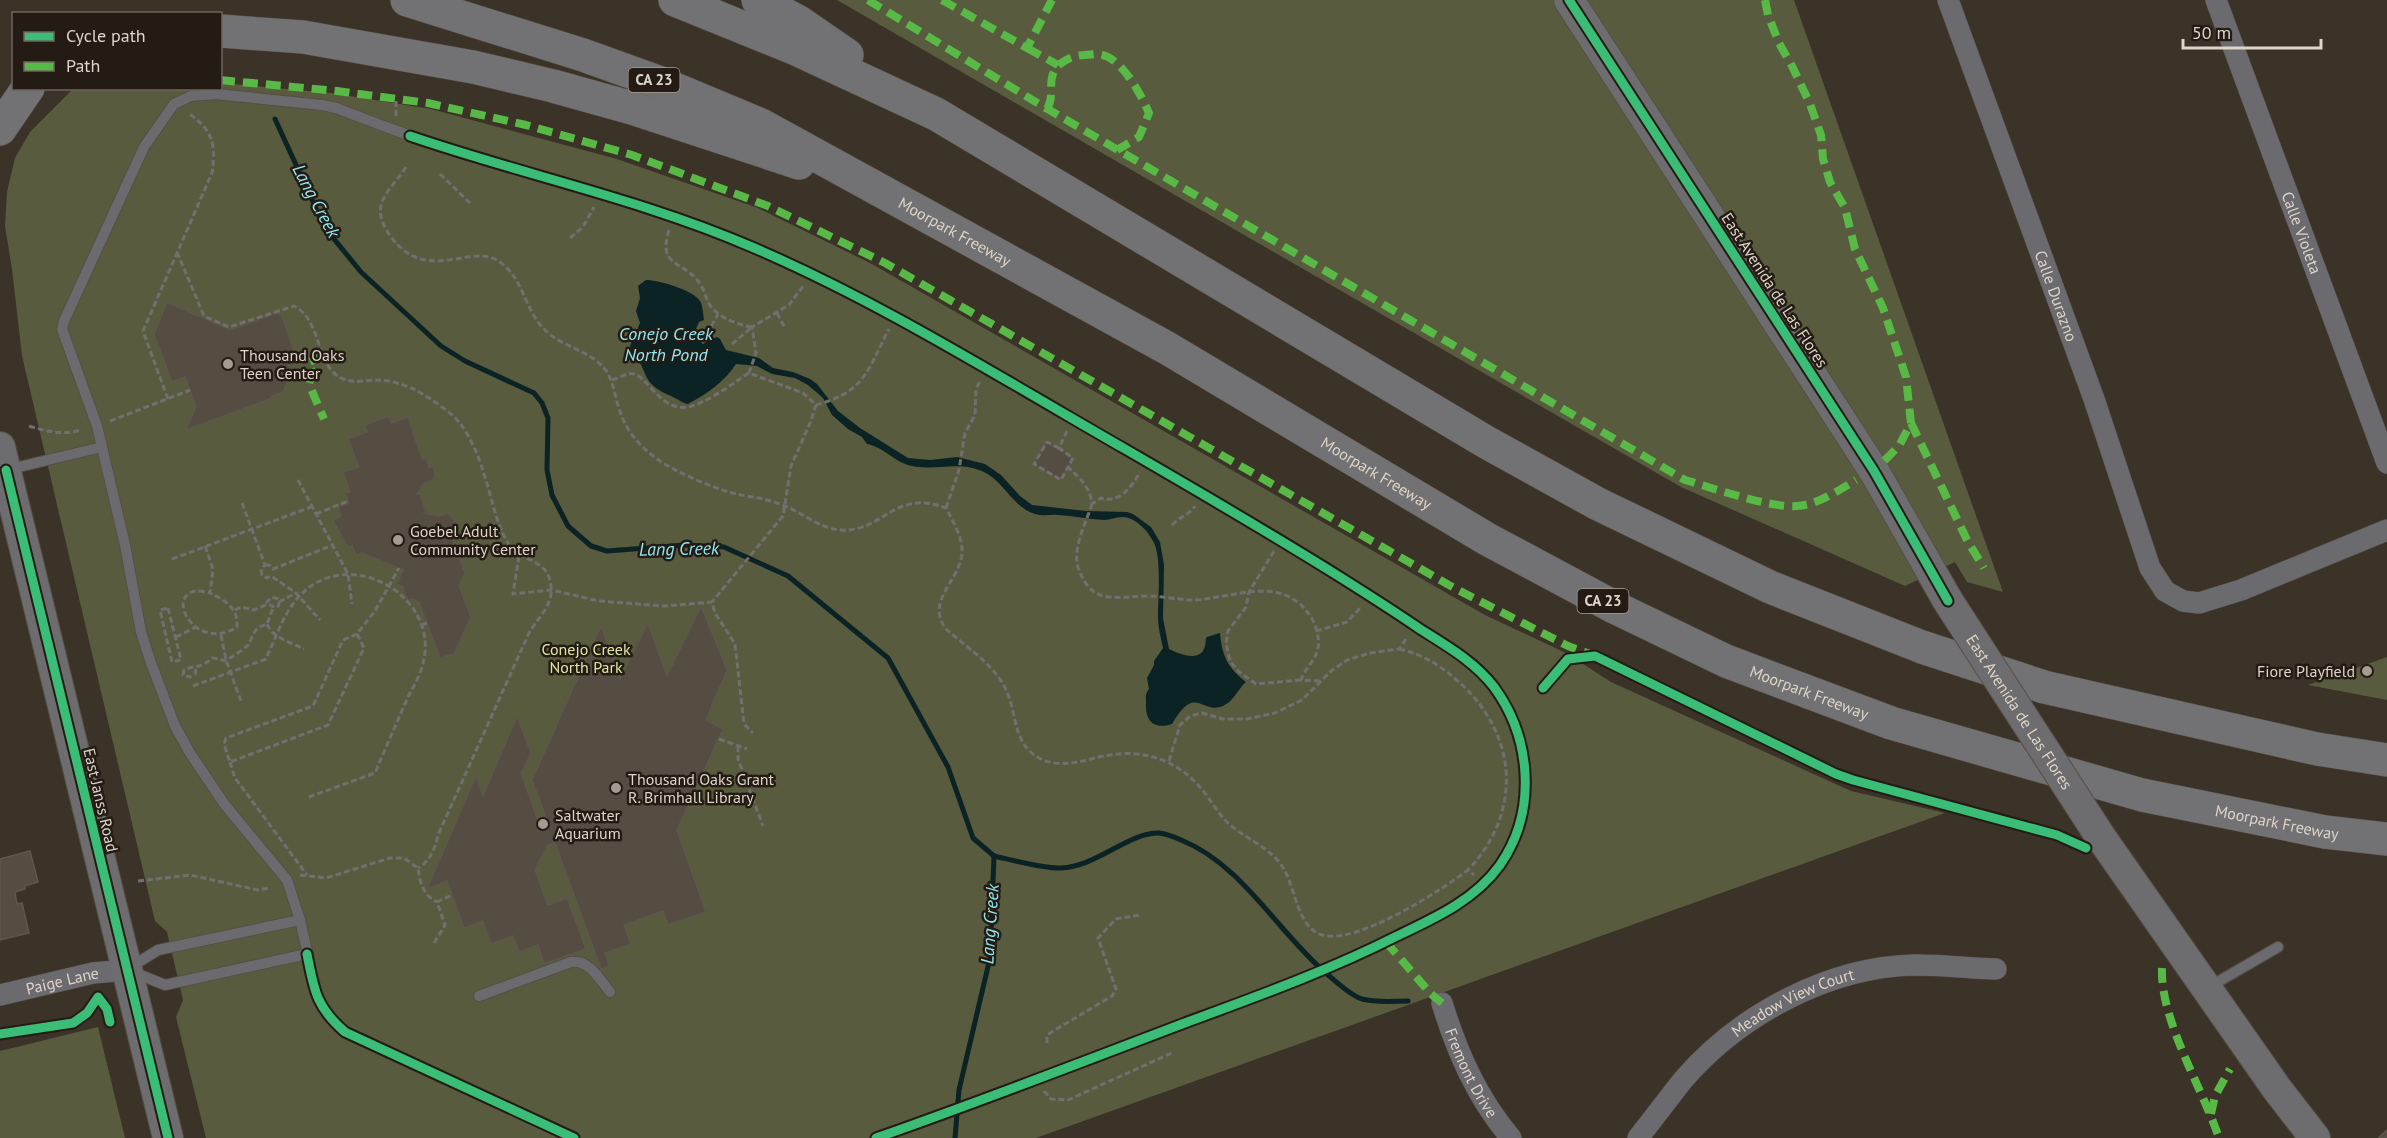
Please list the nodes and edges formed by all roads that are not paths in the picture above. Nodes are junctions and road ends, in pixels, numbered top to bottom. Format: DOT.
graph roads {
  1 [pos="407,0"];
  2 [pos="675,0"];
  3 [pos="758,0"];
  4 [pos="1569,0"];
  5 [pos="1948,0"];
  6 [pos="2216,0"];
  7 [pos="222,31"];
  8 [pos="27,90"];
  9 [pos="936,114"];
  10 [pos="0,129"];
  11 [pos="888,193"];
  12 [pos="102,447"];
  13 [pos="2,463"];
  14 [pos="2387,463"];
  15 [pos="2387,530"];
  16 [pos="2387,760"];
  17 [pos="2387,839"];
  18 [pos="300,920"];
  19 [pos="2278,947"];
  20 [pos="307,954"];
  21 [pos="1996,969"];
  22 [pos="127,970"];
  23 [pos="2206,988"];
  24 [pos="610,992"];
  25 [pos="0,995"];
  26 [pos="479,996"];
  27 [pos="1442,1003"];
  28 [pos="168,1138"];
  29 [pos="574,1138"];
  30 [pos="876,1138"];
  31 [pos="1511,1138"];
  32 [pos="1638,1138"];
  33 [pos="2315,1138"];
  1 -- 11 [label="highway, Moorpark Freeway / CA 23"];
  2 -- 9 [label="highway"];
  3 -- 9 [label="highway"];
  4 -- 23 [label="street, East Avenida de Las Flores, bridge"];
  5 -- 15 [label="street, Calle Durazno"];
  6 -- 14 [label="street, Calle Violeta"];
  7 -- 11 [label="highway"];
  8 -- 10 [label="highway"];
  9 -- 16 [label="highway"];
  11 -- 17 [label="highway, Moorpark Freeway / CA 23"];
  12 -- 13 [label="lane"];
  12 -- 18 [label="lane"];
  12 -- 30 [label="lane"];
  13 -- 22 [label="street, East Janss Road"];
  18 -- 20 [label="lane"];
  18 -- 22 [label="lane"];
  19 -- 23 [label="lane"];
  20 -- 22 [label="lane"];
  20 -- 29 [label="lane"];
  21 -- 32 [label="street, Meadow View Court"];
  22 -- 25 [label="street, Paige Lane"];
  22 -- 28 [label="street, East Janss Road"];
  23 -- 33 [label="street, East Avenida de Las Flores"];
  24 -- 26 [label="lane"];
  27 -- 31 [label="street, Fremont Drive"];
}
